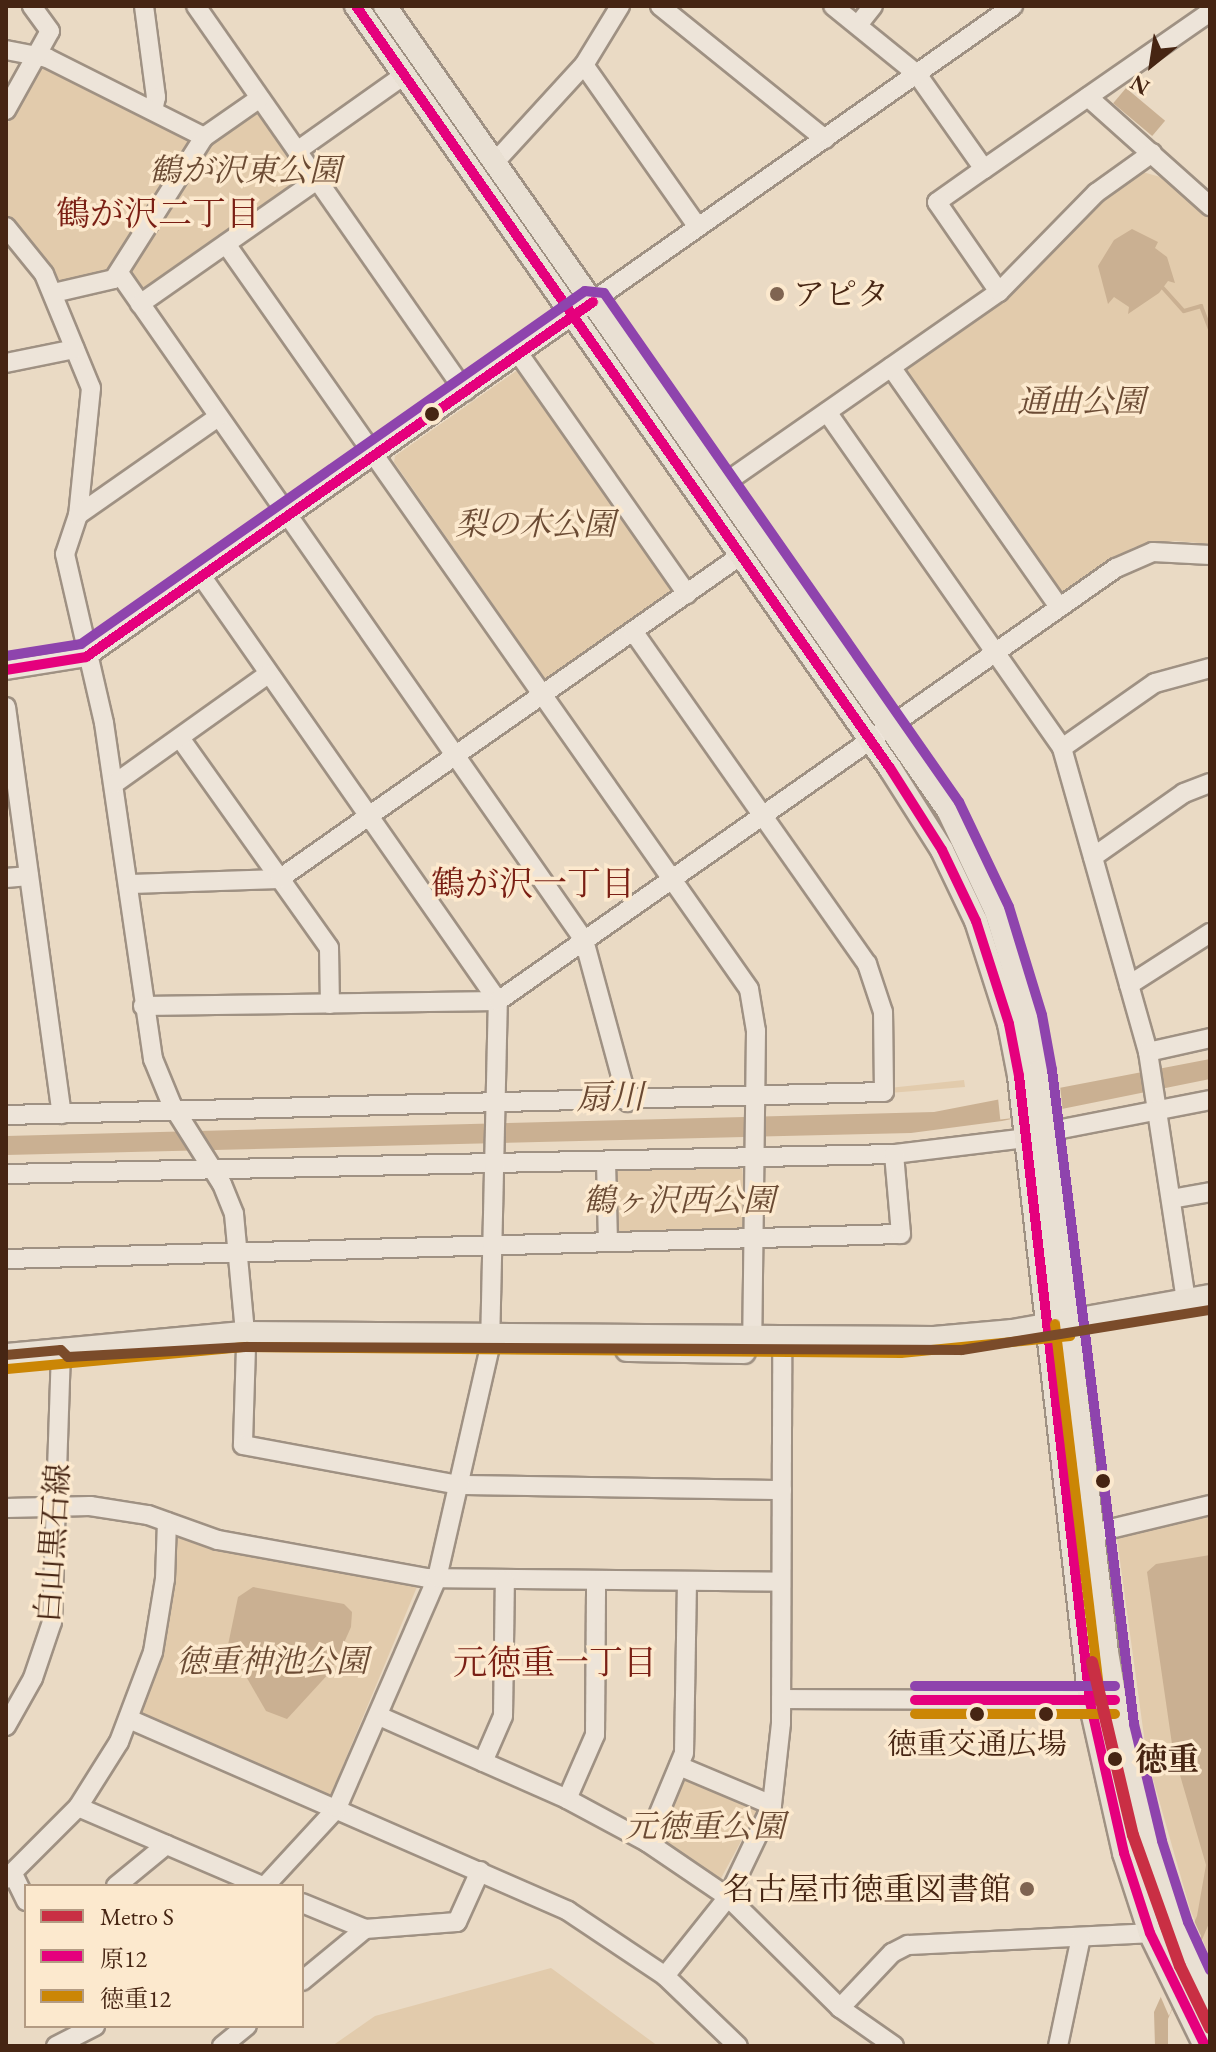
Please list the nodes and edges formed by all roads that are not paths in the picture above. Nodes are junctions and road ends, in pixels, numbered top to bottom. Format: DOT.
graph roads {
  1 [pos="32,6"];
  2 [pos="144,6"];
  3 [pos="196,6"];
  4 [pos="356,6"];
  5 [pos="385,6"];
  6 [pos="620,6"];
  7 [pos="660,6"];
  8 [pos="833,6"];
  9 [pos="873,6"];
  10 [pos="1013,6"];
  11 [pos="1183,6"];
  12 [pos="1205,15"];
  13 [pos="858,25"];
  14 [pos="6,50"];
  15 [pos="36,56"];
  16 [pos="584,65"];
  17 [pos="917,74"];
  18 [pos="403,76"];
  19 [pos="1088,97"];
  20 [pos="260,98"];
  21 [pos="6,110"];
  22 [pos="153,111"];
  23 [pos="204,137"];
  24 [pos="825,139"];
  25 [pos="297,151"];
  26 [pos="1152,153"];
  27 [pos="495,162"];
  28 [pos="984,169"];
  29 [pos="317,180"];
  30 [pos="1210,206"];
  31 [pos="6,227"];
  32 [pos="698,227"];
  33 [pos="226,244"];
  34 [pos="119,273"];
  35 [pos="999,292"];
  36 [pos="54,293"];
  37 [pos="140,304"];
  38 [pos="583,309"];
  39 [pos="75,349"];
  40 [pos="519,354"];
  41 [pos="6,363"];
  42 [pos="891,367"];
  43 [pos="465,391"];
  44 [pos="827,412"];
  45 [pos="218,417"];
  46 [pos="375,455"];
  47 [pos="722,485"];
  48 [pos="78,515"];
  49 [pos="287,516"];
  50 [pos="1210,555"];
  51 [pos="740,556"];
  52 [pos="202,577"];
  53 [pos="687,594"];
  54 [pos="1059,607"];
  55 [pos="634,632"];
  56 [pos="995,653"];
  57 [pos="86,657"];
  58 [pos="1210,668"];
  59 [pos="6,670"];
  60 [pos="268,674"];
  61 [pos="543,695"];
  62 [pos="6,707"];
  63 [pos="890,727"];
  64 [pos="180,738"];
  65 [pos="871,741"];
  66 [pos="1062,748"];
  67 [pos="455,756"];
  68 [pos="11,783"];
  69 [pos="1210,783"];
  70 [pos="114,784"];
  71 [pos="763,815"];
  72 [pos="370,816"];
  73 [pos="1093,857"];
  74 [pos="29,876"];
  75 [pos="6,878"];
  76 [pos="672,878"];
  77 [pos="279,879"];
  78 [pos="131,884"];
  79 [pos="1210,933"];
  80 [pos="584,940"];
  81 [pos="1129,985"];
  82 [pos="498,1001"];
  83 [pos="330,1004"];
  84 [pos="143,1006"];
  85 [pos="1210,1038"];
  86 [pos="1149,1061"];
  87 [pos="1028,1074"];
  88 [pos="1210,1100"];
  89 [pos="628,1102"];
  90 [pos="1157,1102"];
  91 [pos="755,1108"];
  92 [pos="179,1110"];
  93 [pos="496,1112"];
  94 [pos="62,1114"];
  95 [pos="6,1115"];
  96 [pos="1036,1132"];
  97 [pos="754,1149"];
  98 [pos="894,1154"];
  99 [pos="495,1156"];
  100 [pos="606,1161"];
  101 [pos="214,1170"];
  102 [pos="6,1174"];
  103 [pos="1210,1192"];
  104 [pos="1171,1199"];
  105 [pos="753,1238"];
  106 [pos="608,1241"];
  107 [pos="493,1244"];
  108 [pos="241,1251"];
  109 [pos="6,1259"];
  110 [pos="1210,1296"];
  111 [pos="1186,1301"];
  112 [pos="1210,1310"];
  113 [pos="1060,1331"];
  114 [pos="752,1337"];
  115 [pos="245,1340"];
  116 [pos="491,1340"];
  117 [pos="61,1350"];
  118 [pos="782,1352"];
  119 [pos="6,1355"];
  120 [pos="459,1485"];
  121 [pos="782,1490"];
  122 [pos="1210,1505"];
  123 [pos="59,1506"];
  124 [pos="6,1508"];
  125 [pos="167,1522"];
  126 [pos="1094,1533"];
  127 [pos="437,1578"];
  128 [pos="505,1580"];
  129 [pos="596,1581"];
  130 [pos="781,1582"];
  131 [pos="687,1583"];
  132 [pos="782,1699"];
  133 [pos="1115,1700"];
  134 [pos="1090,1702"];
  135 [pos="379,1716"];
  136 [pos="129,1719"];
  137 [pos="6,1726"];
  138 [pos="483,1762"];
  139 [pos="679,1766"];
  140 [pos="567,1799"];
  141 [pos="772,1805"];
  142 [pos="78,1807"];
  143 [pos="337,1808"];
  144 [pos="647,1842"];
  145 [pos="166,1845"];
  146 [pos="480,1871"];
  147 [pos="9,1876"];
  148 [pos="118,1884"];
  149 [pos="259,1884"];
  150 [pos="266,1884"];
  151 [pos="728,1897"];
  152 [pos="24,1898"];
  153 [pos="304,1904"];
  154 [pos="365,1929"];
  155 [pos="1150,1933"];
  156 [pos="1081,1937"];
  157 [pos="665,1976"];
  158 [pos="304,1979"];
  159 [pos="1210,2003"];
  160 [pos="840,2008"];
  161 [pos="91,2028"];
  162 [pos="244,2028"];
  163 [pos="56,2046"];
  164 [pos="222,2046"];
  165 [pos="738,2046"];
  166 [pos="894,2046"];
  167 [pos="1058,2046"];
  168 [pos="1205,2046"];
  1 -- 15 [label="street"];
  2 -- 22 [label="street"];
  3 -- 20 [label="street"];
  4 -- 18 [label="main road"];
  5 -- 27 [label="main road"];
  6 -- 16 [label="street"];
  7 -- 24 [label="street"];
  8 -- 13 [label="street"];
  9 -- 13 [label="street"];
  10 -- 17 [label="street"];
  11 -- 12 [label="street"];
  12 -- 19 [label="street"];
  13 -- 17 [label="street"];
  14 -- 15 [label="street"];
  15 -- 21 [label="street"];
  15 -- 22 [label="street"];
  16 -- 27 [label="street"];
  16 -- 32 [label="street"];
  17 -- 24 [label="street"];
  17 -- 28 [label="street"];
  18 -- 25 [label="street"];
  18 -- 38 [label="main road"];
  19 -- 26 [label="street"];
  19 -- 28 [label="street"];
  20 -- 23 [label="street"];
  20 -- 25 [label="street"];
  22 -- 23 [label="street"];
  23 -- 34 [label="street"];
  24 -- 32 [label="street"];
  25 -- 29 [label="street"];
  26 -- 30 [label="street"];
  26 -- 35 [label="street"];
  27 -- 38 [label="main road"];
  28 -- 35 [label="street"];
  29 -- 33 [label="street"];
  29 -- 43 [label="street"];
  31 -- 36 [label="street"];
  32 -- 38 [label="street"];
  33 -- 37 [label="street"];
  33 -- 46 [label="street"];
  34 -- 36 [label="street"];
  34 -- 37 [label="street"];
  35 -- 42 [label="street"];
  36 -- 39 [label="street"];
  37 -- 45 [label="street"];
  38 -- 40 [label="street"];
  38 -- 47 [label="main road"];
  38 -- 51 [label="main road"];
  39 -- 41 [label="street"];
  39 -- 48 [label="street"];
  40 -- 43 [label="street"];
  40 -- 53 [label="street"];
  42 -- 44 [label="street"];
  42 -- 54 [label="street"];
  43 -- 46 [label="street"];
  44 -- 47 [label="street"];
  44 -- 56 [label="street"];
  45 -- 48 [label="street"];
  45 -- 49 [label="street"];
  46 -- 49 [label="street"];
  46 -- 61 [label="street"];
  47 -- 63 [label="main road"];
  48 -- 57 [label="street"];
  49 -- 52 [label="street"];
  49 -- 67 [label="street"];
  50 -- 54 [label="street"];
  51 -- 53 [label="street"];
  51 -- 65 [label="main road"];
  52 -- 57 [label="street"];
  52 -- 60 [label="street"];
  53 -- 55 [label="street"];
  54 -- 56 [label="street"];
  55 -- 61 [label="street"];
  55 -- 71 [label="street"];
  56 -- 63 [label="street"];
  56 -- 66 [label="street"];
  57 -- 59 [label="street"];
  57 -- 70 [label="street"];
  58 -- 66 [label="street"];
  60 -- 64 [label="street"];
  60 -- 72 [label="street"];
  61 -- 67 [label="street"];
  61 -- 76 [label="street"];
  62 -- 68 [label="street"];
  63 -- 65 [label="street"];
  63 -- 87 [label="main road"];
  64 -- 70 [label="street"];
  64 -- 77 [label="street"];
  65 -- 71 [label="street"];
  65 -- 87 [label="main road"];
  66 -- 73 [label="street"];
  67 -- 72 [label="street"];
  67 -- 80 [label="street"];
  68 -- 74 [label="street"];
  69 -- 73 [label="street"];
  70 -- 78 [label="street"];
  71 -- 76 [label="street"];
  71 -- 91 [label="street"];
  72 -- 77 [label="street"];
  72 -- 82 [label="street"];
  73 -- 81 [label="street"];
  74 -- 75 [label="street"];
  74 -- 94 [label="street"];
  76 -- 80 [label="street"];
  76 -- 91 [label="street"];
  77 -- 78 [label="street"];
  77 -- 83 [label="street"];
  78 -- 84 [label="street"];
  79 -- 81 [label="street"];
  80 -- 82 [label="street"];
  80 -- 89 [label="street"];
  81 -- 86 [label="street"];
  82 -- 83 [label="street"];
  82 -- 93 [label="street"];
  83 -- 84 [label="street"];
  84 -- 92 [label="street"];
  85 -- 86 [label="street"];
  86 -- 90 [label="street"];
  87 -- 96 [label="main road"];
  88 -- 90 [label="street"];
  89 -- 91 [label="street"];
  89 -- 93 [label="street"];
  90 -- 96 [label="street"];
  90 -- 104 [label="street"];
  91 -- 97 [label="street"];
  92 -- 93 [label="street"];
  92 -- 94 [label="street"];
  92 -- 101 [label="street"];
  93 -- 99 [label="street"];
  94 -- 95 [label="street"];
  96 -- 98 [label="street"];
  96 -- 113 [label="main road"];
  97 -- 98 [label="street"];
  97 -- 100 [label="street"];
  97 -- 105 [label="street"];
  98 -- 105 [label="street"];
  99 -- 100 [label="street"];
  99 -- 101 [label="street"];
  99 -- 107 [label="street"];
  100 -- 106 [label="street"];
  101 -- 102 [label="street"];
  101 -- 108 [label="street"];
  103 -- 104 [label="street"];
  104 -- 111 [label="street"];
  105 -- 106 [label="street"];
  105 -- 114 [label="street"];
  106 -- 107 [label="street"];
  107 -- 108 [label="street"];
  107 -- 116 [label="street"];
  108 -- 109 [label="street"];
  108 -- 115 [label="street"];
  110 -- 111 [label="main road"];
  111 -- 113 [label="main road"];
  112 -- 113 [label="main road"];
  113 -- 114 [label="main road"];
  113 -- 118 [label="main road"];
  113 -- 126 [label="main road"];
  113 -- 134 [label="main road"];
  114 -- 116 [label="main road"];
  115 -- 116 [label="main road"];
  115 -- 117 [label="main road"];
  115 -- 120 [label="street"];
  116 -- 118 [label="main road"];
  116 -- 120 [label="street"];
  117 -- 119 [label="main road"];
  117 -- 123 [label="street, 白山黒石線"];
  118 -- 121 [label="street"];
  120 -- 121 [label="street"];
  120 -- 127 [label="street"];
  121 -- 130 [label="street"];
  122 -- 126 [label="street"];
  123 -- 124 [label="street"];
  123 -- 125 [label="street"];
  123 -- 137 [label="street, 白山黒石線"];
  125 -- 127 [label="street"];
  125 -- 136 [label="street"];
  126 -- 133 [label="main road"];
  127 -- 128 [label="street"];
  127 -- 135 [label="street"];
  128 -- 129 [label="street"];
  128 -- 138 [label="street"];
  129 -- 131 [label="street"];
  129 -- 140 [label="street"];
  130 -- 131 [label="street"];
  130 -- 132 [label="street"];
  131 -- 139 [label="street"];
  132 -- 134 [label="street"];
  132 -- 141 [label="street"];
  133 -- 134 [label="street"];
  133 -- 159 [label="main road"];
  134 -- 155 [label="main road"];
  135 -- 138 [label="street"];
  135 -- 143 [label="street"];
  136 -- 142 [label="street"];
  136 -- 143 [label="street"];
  138 -- 140 [label="street"];
  139 -- 141 [label="street"];
  139 -- 144 [label="street"];
  140 -- 144 [label="street"];
  141 -- 151 [label="street"];
  142 -- 145 [label="street"];
  142 -- 147 [label="street"];
  143 -- 146 [label="street"];
  143 -- 150 [label="street"];
  144 -- 151 [label="street"];
  145 -- 148 [label="street"];
  145 -- 149 [label="street"];
  146 -- 154 [label="street"];
  146 -- 157 [label="street"];
  147 -- 152 [label="street"];
  151 -- 157 [label="street"];
  151 -- 160 [label="street"];
  153 -- 154 [label="street"];
  154 -- 158 [label="street"];
  155 -- 156 [label="street"];
  155 -- 168 [label="main road"];
  156 -- 160 [label="street"];
  156 -- 167 [label="street"];
  157 -- 165 [label="street"];
  160 -- 166 [label="street"];
  161 -- 163 [label="street"];
  162 -- 164 [label="street"];
}
